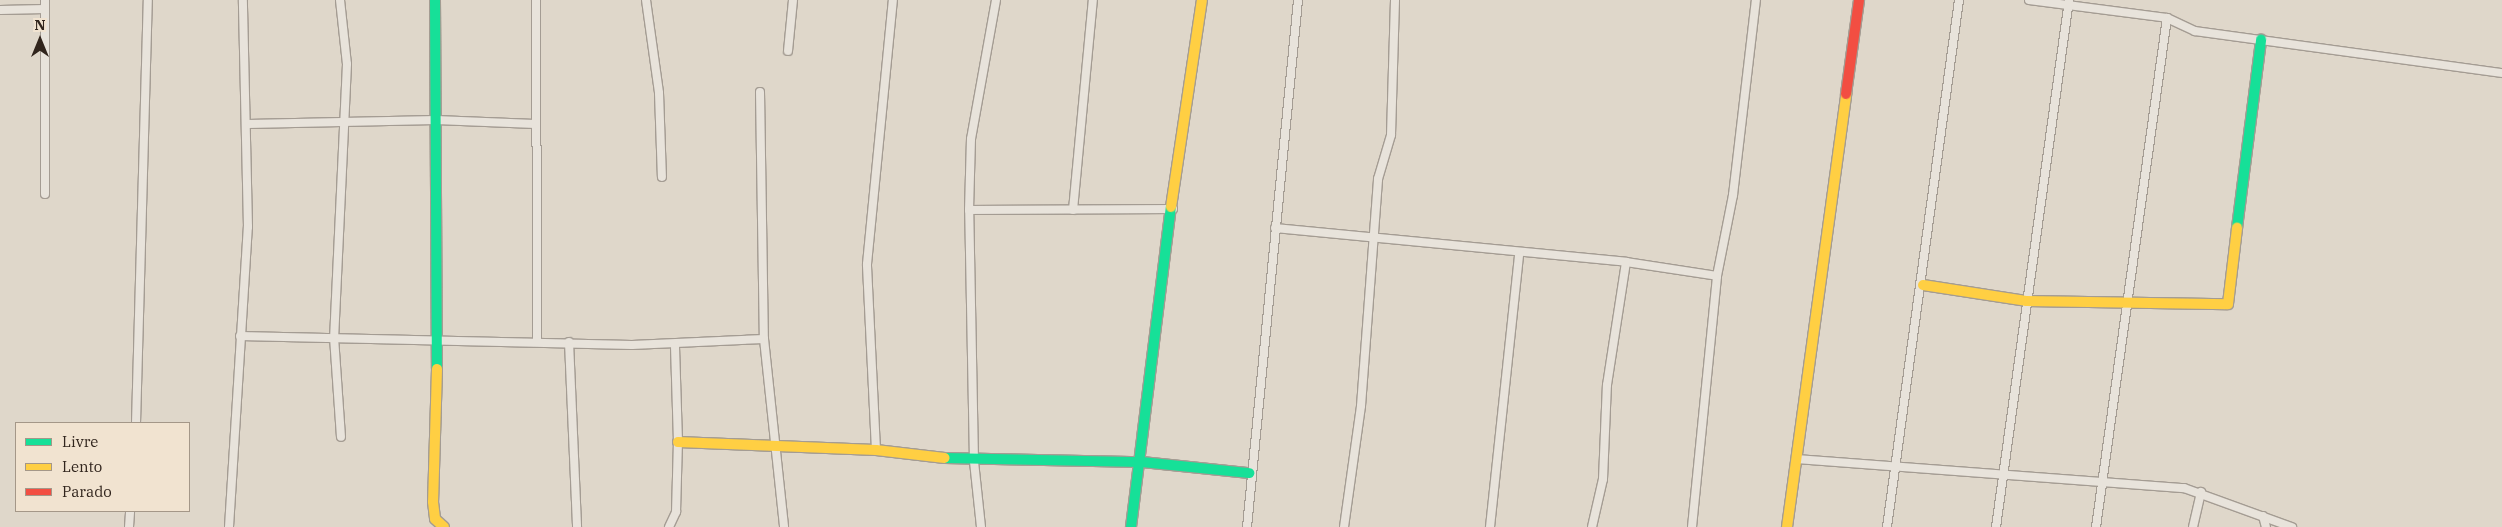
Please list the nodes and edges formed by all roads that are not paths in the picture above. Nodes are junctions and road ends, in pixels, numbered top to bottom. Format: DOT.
graph roads {
  1 [pos="148,0"];
  2 [pos="243,0"];
  3 [pos="340,0"];
  4 [pos="435,0"];
  5 [pos="536,0"];
  6 [pos="646,0"];
  7 [pos="793,0"];
  8 [pos="893,0"];
  9 [pos="996,0"];
  10 [pos="1093,0"];
  11 [pos="1202,0"];
  12 [pos="1298,0"];
  13 [pos="1396,0"];
  14 [pos="1756,0"];
  15 [pos="1859,0"];
  16 [pos="1959,0"];
  17 [pos="2030,0"];
  18 [pos="2069,3"];
  19 [pos="45,4"];
  20 [pos="0,10"];
  21 [pos="2167,18"];
  22 [pos="2261,40"];
  23 [pos="788,51"];
  24 [pos="2502,73"];
  25 [pos="760,92"];
  26 [pos="436,120"];
  27 [pos="344,123"];
  28 [pos="248,124"];
  29 [pos="535,124"];
  30 [pos="662,177"];
  31 [pos="45,194"];
  32 [pos="1174,209"];
  33 [pos="969,210"];
  34 [pos="1074,210"];
  35 [pos="1275,228"];
  36 [pos="1374,238"];
  37 [pos="1519,254"];
  38 [pos="1626,262"];
  39 [pos="1716,276"];
  40 [pos="1923,285"];
  41 [pos="2026,301"];
  42 [pos="2130,306"];
  43 [pos="240,336"];
  44 [pos="334,338"];
  45 [pos="438,339"];
  46 [pos="764,340"];
  47 [pos="537,341"];
  48 [pos="569,342"];
  49 [pos="675,344"];
  50 [pos="136,422"];
  51 [pos="340,437"];
  52 [pos="678,442"];
  53 [pos="773,445"];
  54 [pos="876,450"];
  55 [pos="1797,459"];
  56 [pos="974,461"];
  57 [pos="1142,462"];
  58 [pos="1894,465"];
  59 [pos="1249,473"];
  60 [pos="2001,474"];
  61 [pos="2103,483"];
  62 [pos="2201,492"];
  63 [pos="130,512"];
  64 [pos="2263,516"];
  65 [pos="129,527"];
  66 [pos="229,527"];
  67 [pos="444,527"];
  68 [pos="577,527"];
  69 [pos="669,527"];
  70 [pos="784,527"];
  71 [pos="981,527"];
  72 [pos="1131,527"];
  73 [pos="1247,527"];
  74 [pos="1344,527"];
  75 [pos="1490,527"];
  76 [pos="1592,527"];
  77 [pos="1692,527"];
  78 [pos="1787,527"];
  79 [pos="1887,527"];
  80 [pos="1996,527"];
  81 [pos="2096,527"];
  82 [pos="2193,527"];
  83 [pos="2266,527"];
  84 [pos="2292,527"];
  1 -- 50 [label="street"];
  2 -- 28 [label="street"];
  3 -- 27 [label="street"];
  4 -- 26 [label="street"];
  5 -- 29 [label="street"];
  6 -- 30 [label="street"];
  7 -- 23 [label="street"];
  8 -- 54 [label="street"];
  9 -- 33 [label="street"];
  10 -- 34 [label="street"];
  11 -- 32 [label="street"];
  12 -- 35 [label="street"];
  13 -- 36 [label="street"];
  14 -- 39 [label="street"];
  15 -- 55 [label="street"];
  16 -- 40 [label="street"];
  17 -- 18 [label="street"];
  18 -- 21 [label="street"];
  18 -- 41 [label="street"];
  19 -- 20 [label="street"];
  19 -- 31 [label="street"];
  21 -- 22 [label="street"];
  21 -- 42 [label="street"];
  22 -- 24 [label="street"];
  22 -- 42 [label="street"];
  25 -- 46 [label="street"];
  26 -- 27 [label="street"];
  26 -- 29 [label="street"];
  26 -- 45 [label="street"];
  27 -- 28 [label="street"];
  27 -- 44 [label="street"];
  28 -- 43 [label="street"];
  29 -- 47 [label="street"];
  32 -- 34 [label="street"];
  32 -- 57 [label="street"];
  33 -- 34 [label="street"];
  33 -- 56 [label="street"];
  35 -- 36 [label="street"];
  35 -- 59 [label="street"];
  36 -- 37 [label="street"];
  36 -- 74 [label="street"];
  37 -- 38 [label="street"];
  37 -- 75 [label="street"];
  38 -- 39 [label="street"];
  38 -- 76 [label="street"];
  39 -- 77 [label="street"];
  40 -- 41 [label="street"];
  40 -- 58 [label="street"];
  41 -- 42 [label="street"];
  41 -- 60 [label="street"];
  42 -- 61 [label="street"];
  43 -- 44 [label="street"];
  43 -- 66 [label="street"];
  44 -- 45 [label="street"];
  44 -- 51 [label="street"];
  45 -- 47 [label="street"];
  45 -- 67 [label="street"];
  46 -- 49 [label="street"];
  46 -- 53 [label="street"];
  47 -- 48 [label="street"];
  48 -- 49 [label="street"];
  48 -- 68 [label="street"];
  49 -- 52 [label="street"];
  52 -- 53 [label="street"];
  52 -- 69 [label="street"];
  53 -- 54 [label="street"];
  53 -- 70 [label="street"];
  54 -- 56 [label="street"];
  55 -- 58 [label="street"];
  55 -- 78 [label="street"];
  56 -- 57 [label="street"];
  56 -- 71 [label="street"];
  57 -- 59 [label="street"];
  57 -- 72 [label="street"];
  58 -- 60 [label="street"];
  58 -- 79 [label="street"];
  59 -- 73 [label="street"];
  60 -- 61 [label="street"];
  60 -- 80 [label="street"];
  61 -- 62 [label="street"];
  61 -- 81 [label="street"];
  62 -- 64 [label="street"];
  62 -- 82 [label="street"];
  63 -- 65 [label="street"];
  64 -- 83 [label="street"];
  64 -- 84 [label="street"];
}
